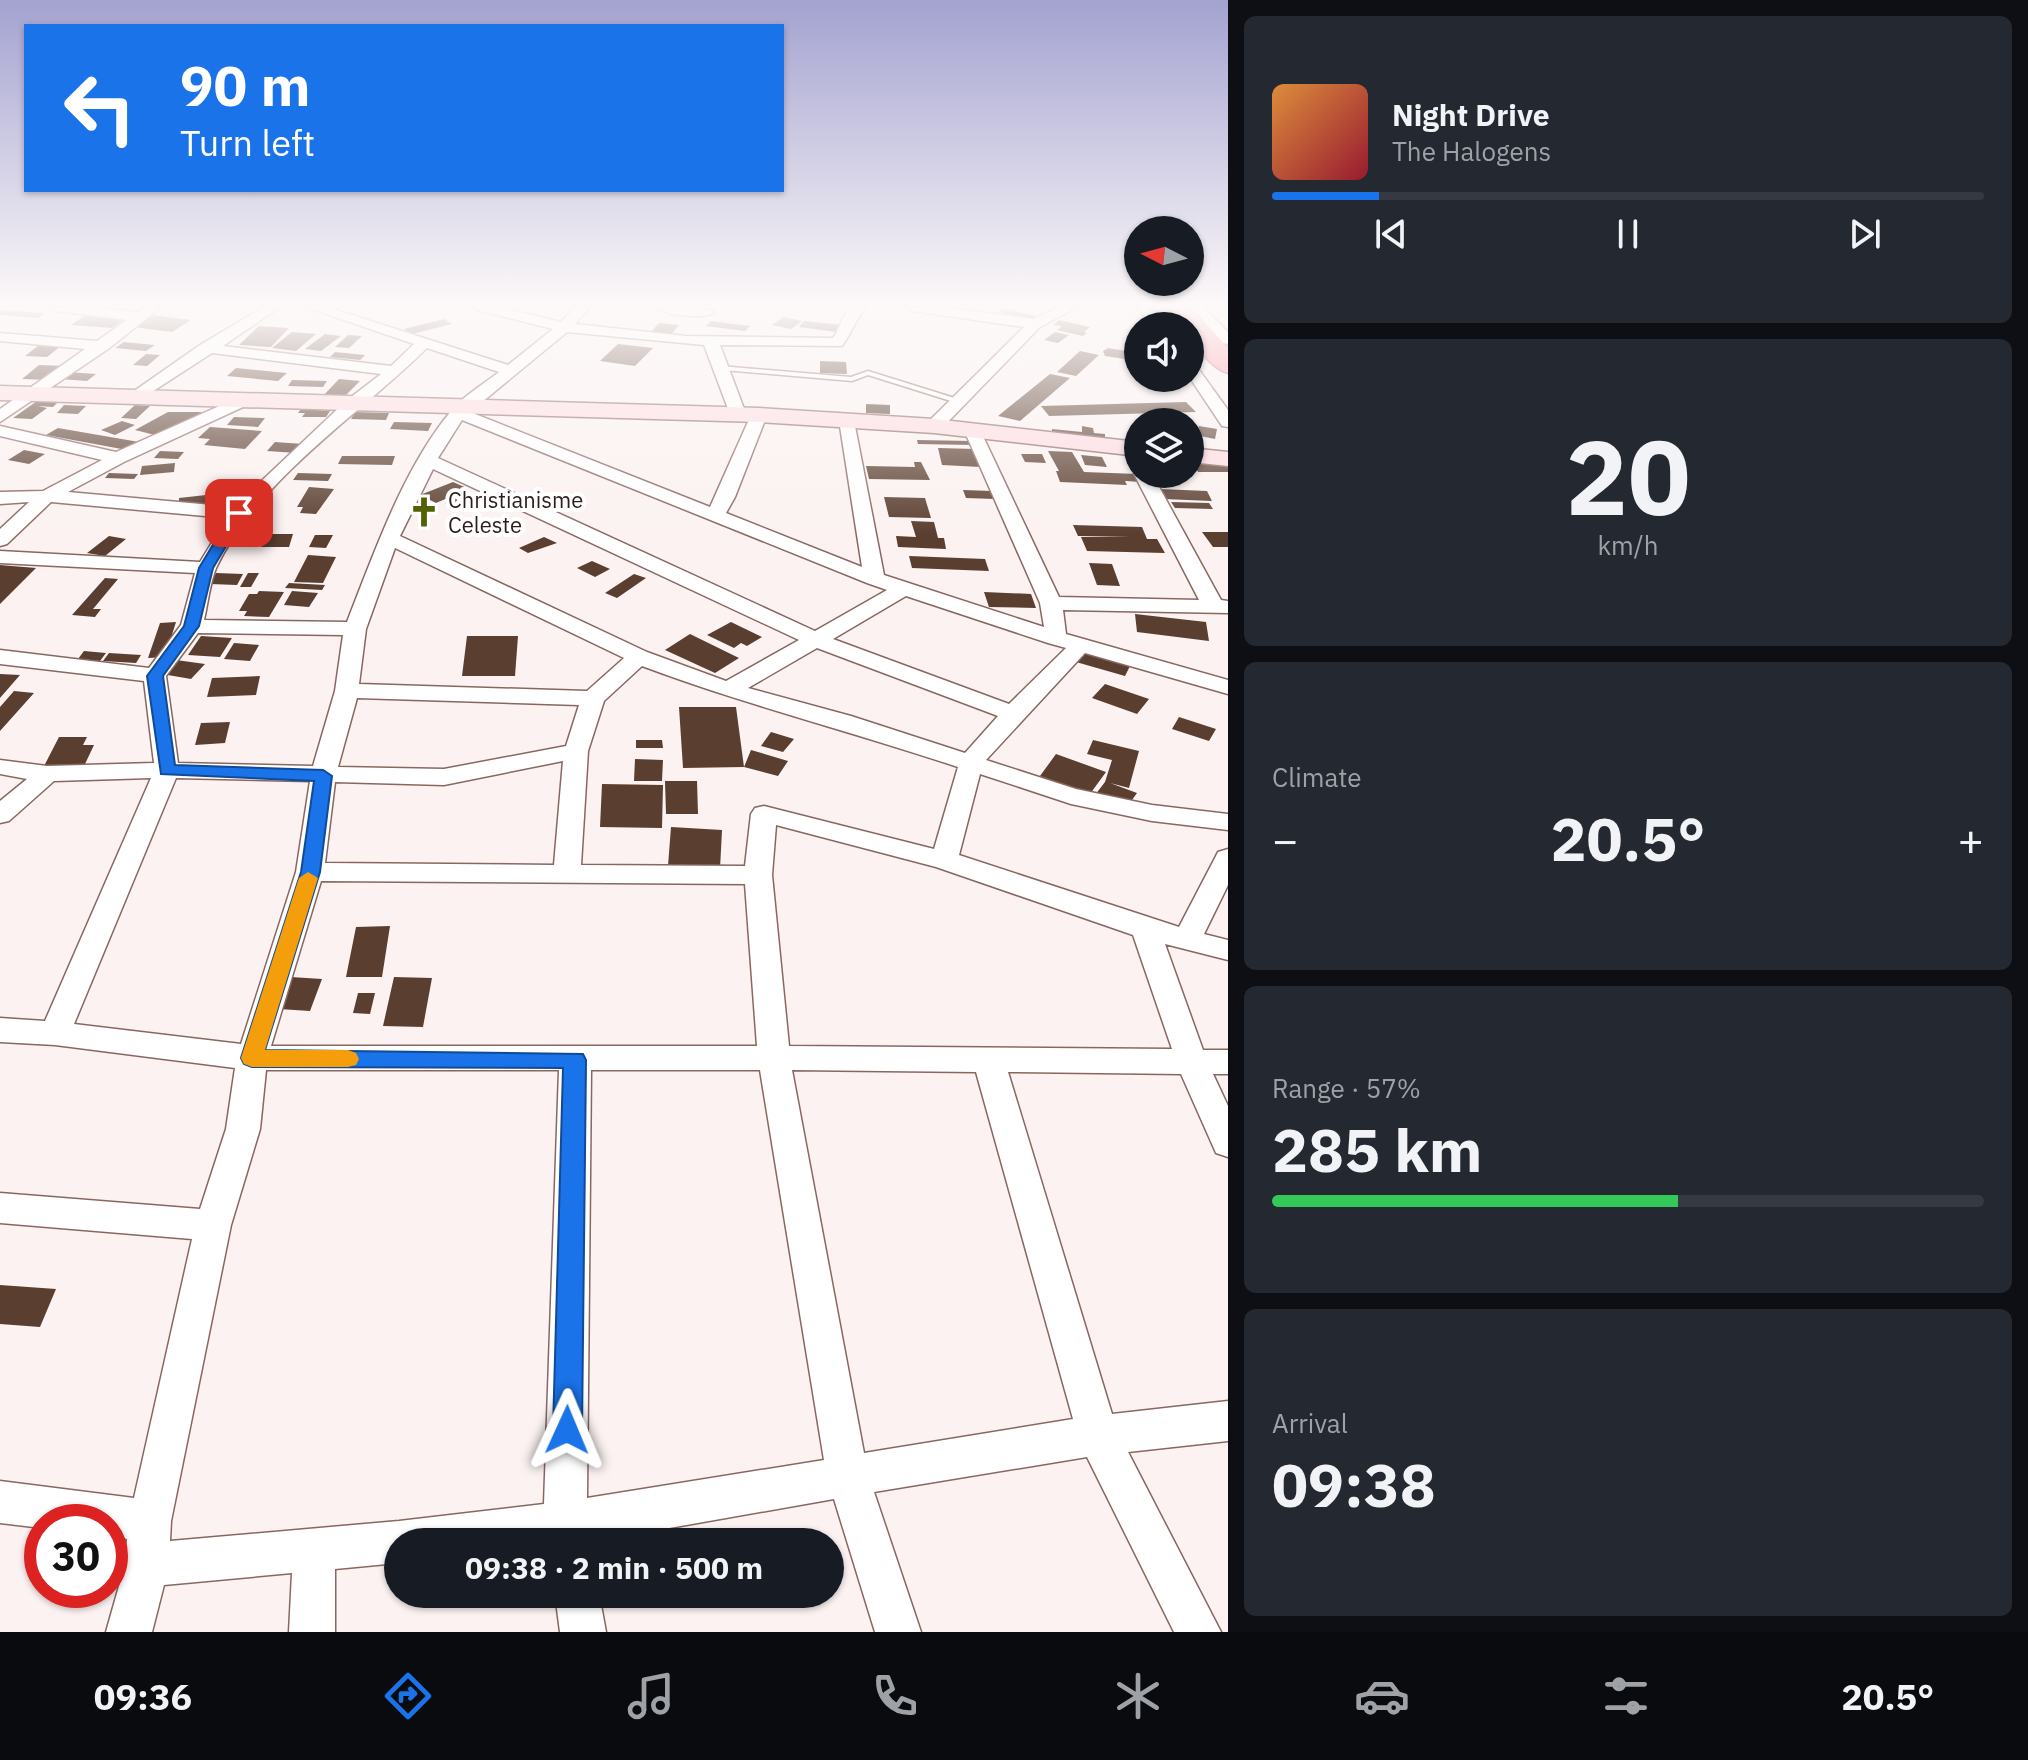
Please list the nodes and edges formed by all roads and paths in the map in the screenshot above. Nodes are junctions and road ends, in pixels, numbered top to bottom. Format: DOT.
graph roads {
  1 [pos="154,383"];
  2 [pos="379,383"];
  3 [pos="494,383"];
  4 [pos="732,383"];
  5 [pos="901,383"];
  6 [pos="974,383"];
  7 [pos="1204,387"];
  8 [pos="14,392"];
  9 [pos="135,396"];
  10 [pos="250,398"];
  11 [pos="957,400"];
  12 [pos="352,404"];
  13 [pos="462,410"];
  14 [pos="749,414"];
  15 [pos="0,417"];
  16 [pos="847,420"];
  17 [pos="1228,422"];
  18 [pos="934,426"];
  19 [pos="972,430"];
  20 [pos="0,431"];
  21 [pos="1124,452"];
  22 [pos="1204,456"];
  23 [pos="118,458"];
  24 [pos="1228,459"];
  25 [pos="428,460"];
  26 [pos="1151,488"];
  27 [pos="47,496"];
  28 [pos="0,498"];
  29 [pos="239,513"];
  30 [pos="715,515"];
  31 [pos="389,538"];
  32 [pos="0,540"];
  33 [pos="0,557"];
  34 [pos="206,568"];
  35 [pos="874,579"];
  36 [pos="904,589"];
  37 [pos="1051,603"];
  38 [pos="1221,607"];
  39 [pos="192,626"];
  40 [pos="355,629"];
  41 [pos="1056,638"];
  42 [pos="816,640"];
  43 [pos="1081,645"];
  44 [pos="0,657"];
  45 [pos="639,657"];
  46 [pos="155,676"];
  47 [pos="1228,687"];
  48 [pos="728,690"];
  49 [pos="347,691"];
  50 [pos="593,698"];
  51 [pos="1013,713"];
  52 [pos="576,751"];
  53 [pos="972,760"];
  54 [pos="0,767"];
  55 [pos="167,770"];
  56 [pos="47,774"];
  57 [pos="323,776"];
  58 [pos="0,815"];
  59 [pos="1228,822"];
  60 [pos="1228,858"];
  61 [pos="944,860"];
  62 [pos="310,872"];
  63 [pos="758,875"];
  64 [pos="567,876"];
  65 [pos="1145,929"];
  66 [pos="1187,939"];
  67 [pos="1228,950"];
  68 [pos="0,1030"];
  69 [pos="55,1033"];
  70 [pos="252,1058"];
  71 [pos="774,1058"];
  72 [pos="575,1060"];
  73 [pos="988,1060"];
  74 [pos="1192,1062"];
  75 [pos="1228,1062"];
  76 [pos="1228,1143"];
  77 [pos="0,1208"];
  78 [pos="213,1225"];
  79 [pos="1228,1421"];
  80 [pos="1098,1435"];
  81 [pos="848,1478"];
  82 [pos="0,1502"];
  83 [pos="150,1521"];
  84 [pos="567,1528"];
  85 [pos="588,1528"];
  86 [pos="384,1544"];
  87 [pos="314,1552"];
  88 [pos="147,1565"];
  89 [pos="579,1608"];
  90 [pos="129,1632"];
  91 [pos="312,1632"];
  92 [pos="583,1632"];
  93 [pos="898,1632"];
  94 [pos="1198,1632"];
  1 -- 9 [label="street"];
  2 -- 12 [label="street"];
  3 -- 13 [label="street"];
  4 -- 14 [label="street"];
  5 -- 11 [label="lane"];
  6 -- 11 [label="street"];
  7 -- 17 [label="street"];
  8 -- 9 [label="main road"];
  8 -- 15 [label="street"];
  9 -- 10 [label="main road"];
  10 -- 12 [label="main road"];
  10 -- 23 [label="street"];
  11 -- 18 [label="street"];
  12 -- 13 [label="main road"];
  12 -- 29 [label="street"];
  13 -- 14 [label="main road"];
  13 -- 25 [label="street"];
  13 -- 30 [label="street"];
  14 -- 16 [label="main road"];
  14 -- 30 [label="street"];
  16 -- 18 [label="main road"];
  16 -- 35 [label="street"];
  18 -- 19 [label="main road"];
  19 -- 21 [label="main road"];
  19 -- 37 [label="street"];
  20 -- 23 [label="street"];
  22 -- 24 [label="main road"];
  23 -- 27 [label="street"];
  25 -- 31 [label="street"];
  25 -- 42 [label="street"];
  26 -- 38 [label="street"];
  27 -- 28 [label="street"];
  27 -- 29 [label="street"];
  27 -- 32 [label="street"];
  29 -- 34 [label="street"];
  30 -- 35 [label="street"];
  31 -- 40 [label="street"];
  31 -- 45 [label="street"];
  33 -- 34 [label="street"];
  34 -- 39 [label="street"];
  35 -- 36 [label="street"];
  36 -- 41 [label="street"];
  36 -- 42 [label="street"];
  37 -- 38 [label="street"];
  37 -- 41 [label="street"];
  39 -- 40 [label="street"];
  39 -- 46 [label="street"];
  40 -- 49 [label="street"];
  41 -- 43 [label="street"];
  42 -- 48 [label="street"];
  42 -- 51 [label="street"];
  43 -- 47 [label="street"];
  43 -- 51 [label="street"];
  44 -- 46 [label="street"];
  45 -- 48 [label="street"];
  45 -- 50 [label="street"];
  46 -- 55 [label="street"];
  48 -- 53 [label="street"];
  49 -- 50 [label="street"];
  49 -- 57 [label="street"];
  50 -- 52 [label="street"];
  51 -- 53 [label="street"];
  52 -- 57 [label="street"];
  52 -- 64 [label="street"];
  53 -- 59 [label="street"];
  53 -- 61 [label="street"];
  54 -- 56 [label="street"];
  55 -- 56 [label="street"];
  55 -- 57 [label="street"];
  55 -- 69 [label="street"];
  56 -- 58 [label="street"];
  57 -- 62 [label="street"];
  60 -- 66 [label="street"];
  61 -- 63 [label="street"];
  61 -- 65 [label="street"];
  62 -- 64 [label="street"];
  62 -- 70 [label="street"];
  63 -- 64 [label="street"];
  63 -- 71 [label="street"];
  65 -- 66 [label="street"];
  65 -- 74 [label="street"];
  66 -- 67 [label="street"];
  68 -- 69 [label="street"];
  69 -- 70 [label="street"];
  70 -- 72 [label="street"];
  70 -- 78 [label="street"];
  71 -- 72 [label="street"];
  71 -- 73 [label="street"];
  71 -- 81 [label="street"];
  72 -- 84 [label="street"];
  73 -- 74 [label="street"];
  73 -- 80 [label="street"];
  74 -- 75 [label="street"];
  74 -- 76 [label="street"];
  77 -- 78 [label="street"];
  78 -- 83 [label="street"];
  79 -- 80 [label="street"];
  80 -- 81 [label="street"];
  80 -- 94 [label="street"];
  81 -- 85 [label="street"];
  81 -- 93 [label="street"];
  82 -- 83 [label="street"];
  83 -- 88 [label="street"];
  86 -- 87 [label="street"];
  87 -- 88 [label="street"];
  87 -- 91 [label="street"];
  88 -- 90 [label="street"];
  89 -- 92 [label="street"];
}
